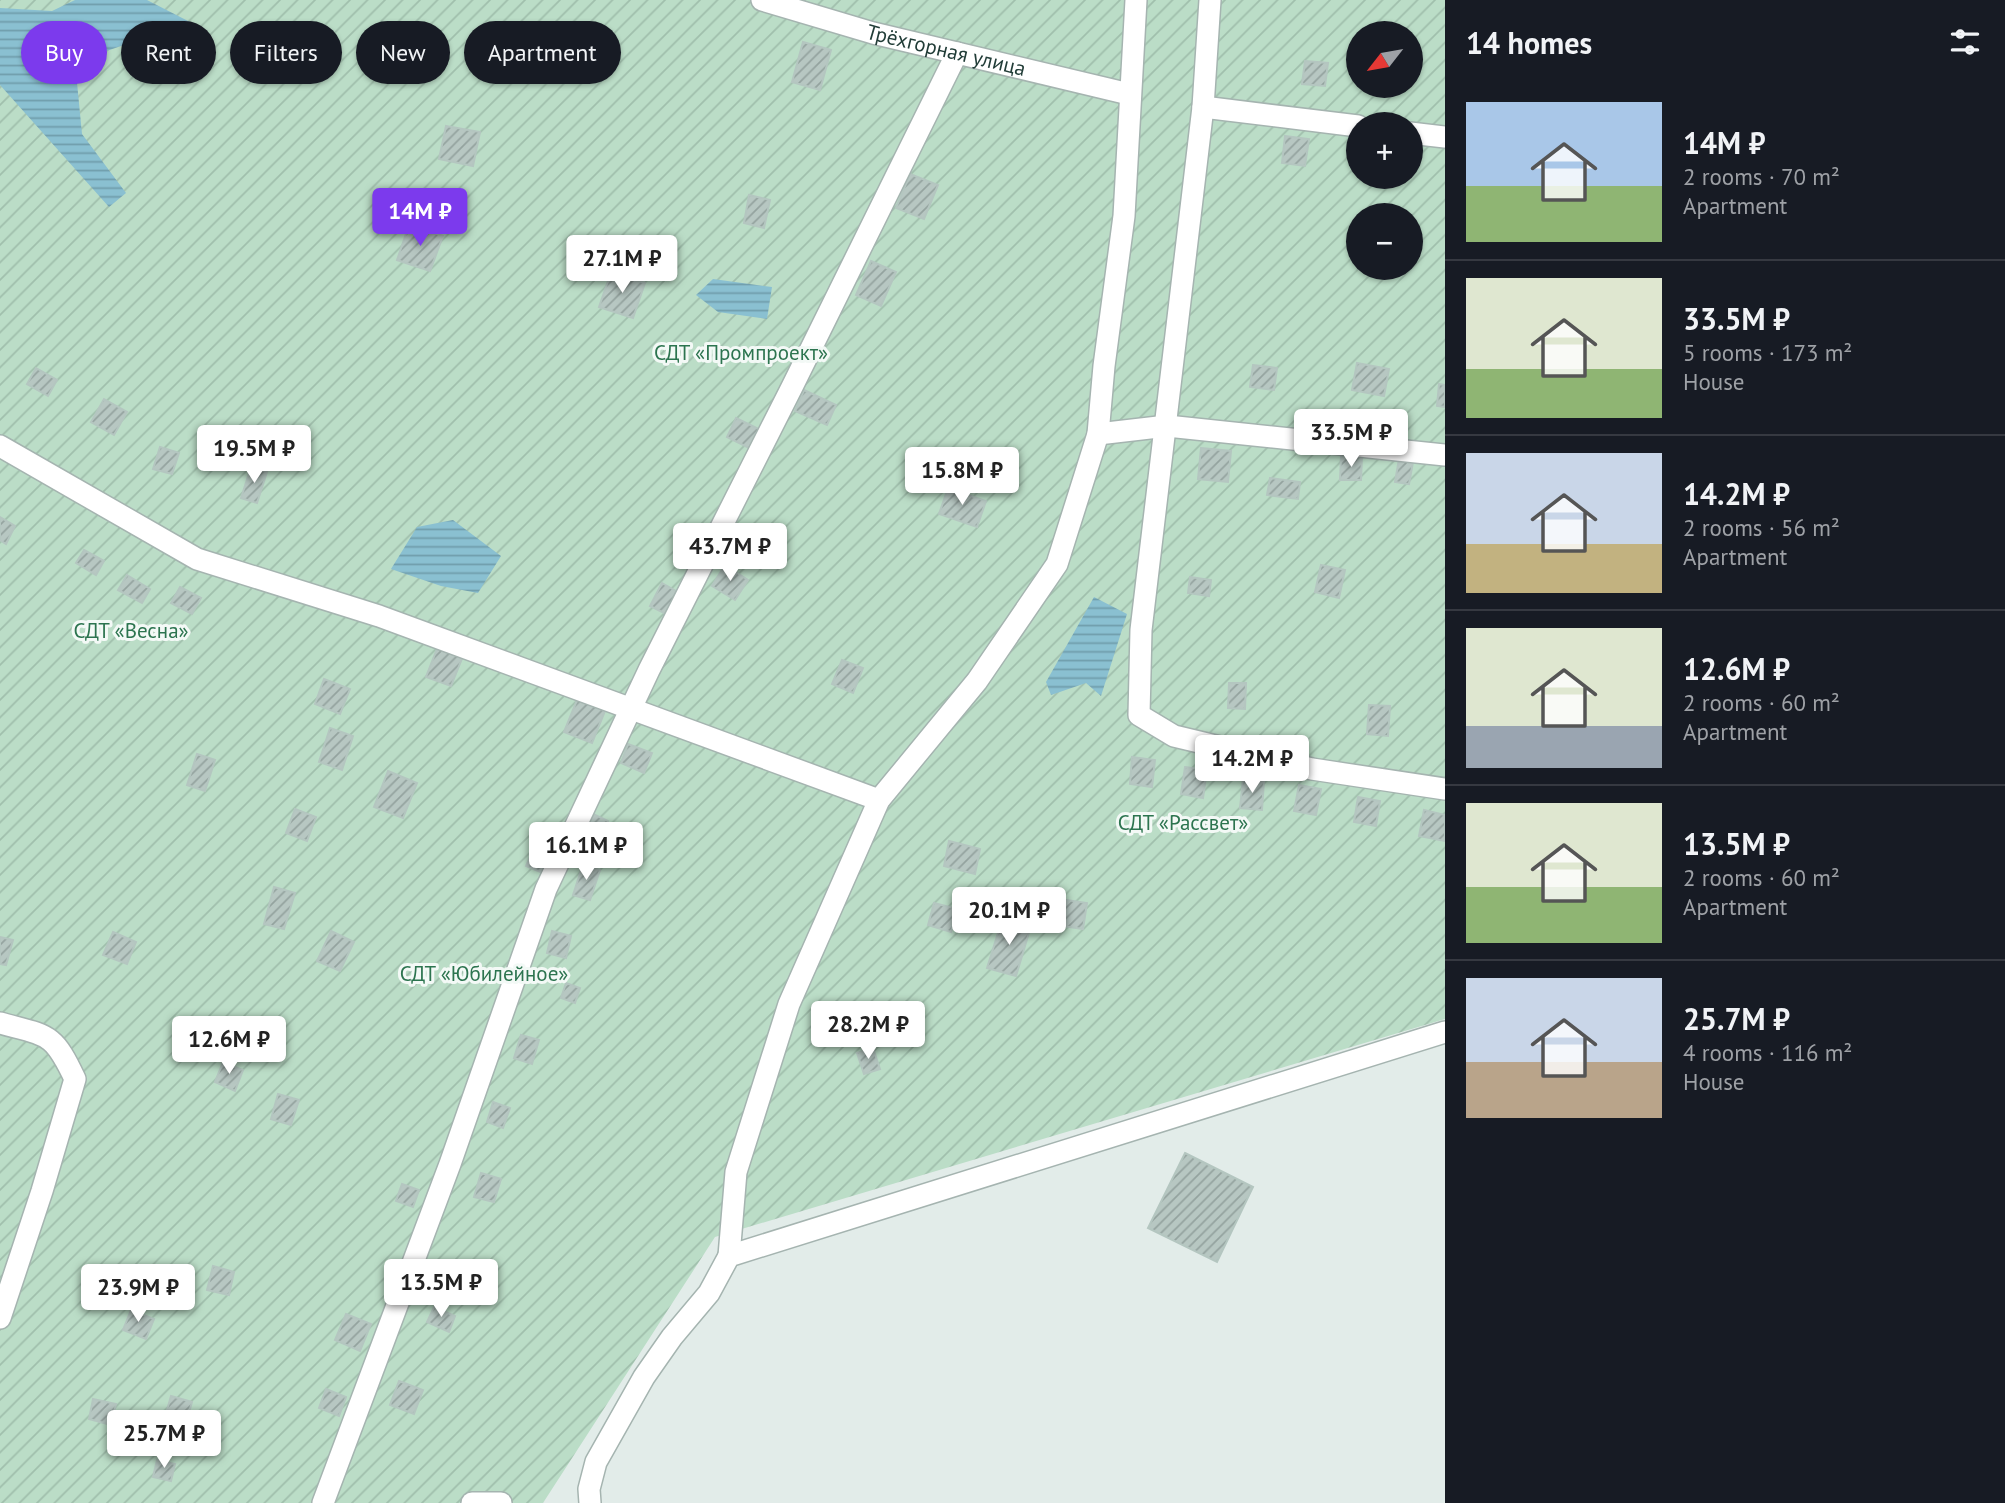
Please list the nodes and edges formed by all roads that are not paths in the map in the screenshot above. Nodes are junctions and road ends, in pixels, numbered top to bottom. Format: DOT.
graph roads {
  1 [pos="762,0"];
  2 [pos="1136,0"];
  3 [pos="1210,0"];
  4 [pos="957,53"];
  5 [pos="1129,94"];
  6 [pos="1203,107"];
  7 [pos="1346,125"];
  8 [pos="1423,134"];
  9 [pos="1445,137"];
  10 [pos="1167,426"];
  11 [pos="1098,434"];
  12 [pos="0,446"];
  13 [pos="1445,455"];
  14 [pos="630,710"];
  15 [pos="1445,789"];
  16 [pos="879,800"];
  17 [pos="0,1023"];
  18 [pos="1445,1032"];
  19 [pos="729,1256"];
  20 [pos="0,1318"];
  21 [pos="323,1503"];
  22 [pos="472,1503"];
  23 [pos="501,1503"];
  24 [pos="590,1503"];
  1 -- 4 [label="lane, Трёхгорная улица"];
  2 -- 5 [label="lane"];
  3 -- 6 [label="lane"];
  4 -- 5 [label="lane, Трёхгорная улица"];
  4 -- 14 [label="lane"];
  5 -- 11 [label="lane"];
  6 -- 7 [label="lane"];
  6 -- 10 [label="lane"];
  8 -- 9 [label="lane"];
  10 -- 11 [label="lane"];
  10 -- 13 [label="lane"];
  10 -- 15 [label="lane"];
  11 -- 16 [label="lane"];
  12 -- 14 [label="lane"];
  14 -- 16 [label="lane"];
  14 -- 21 [label="lane"];
  16 -- 19 [label="lane"];
  17 -- 20 [label="lane"];
  18 -- 19 [label="lane"];
  19 -- 24 [label="lane"];
  22 -- 23 [label="lane"];
}
